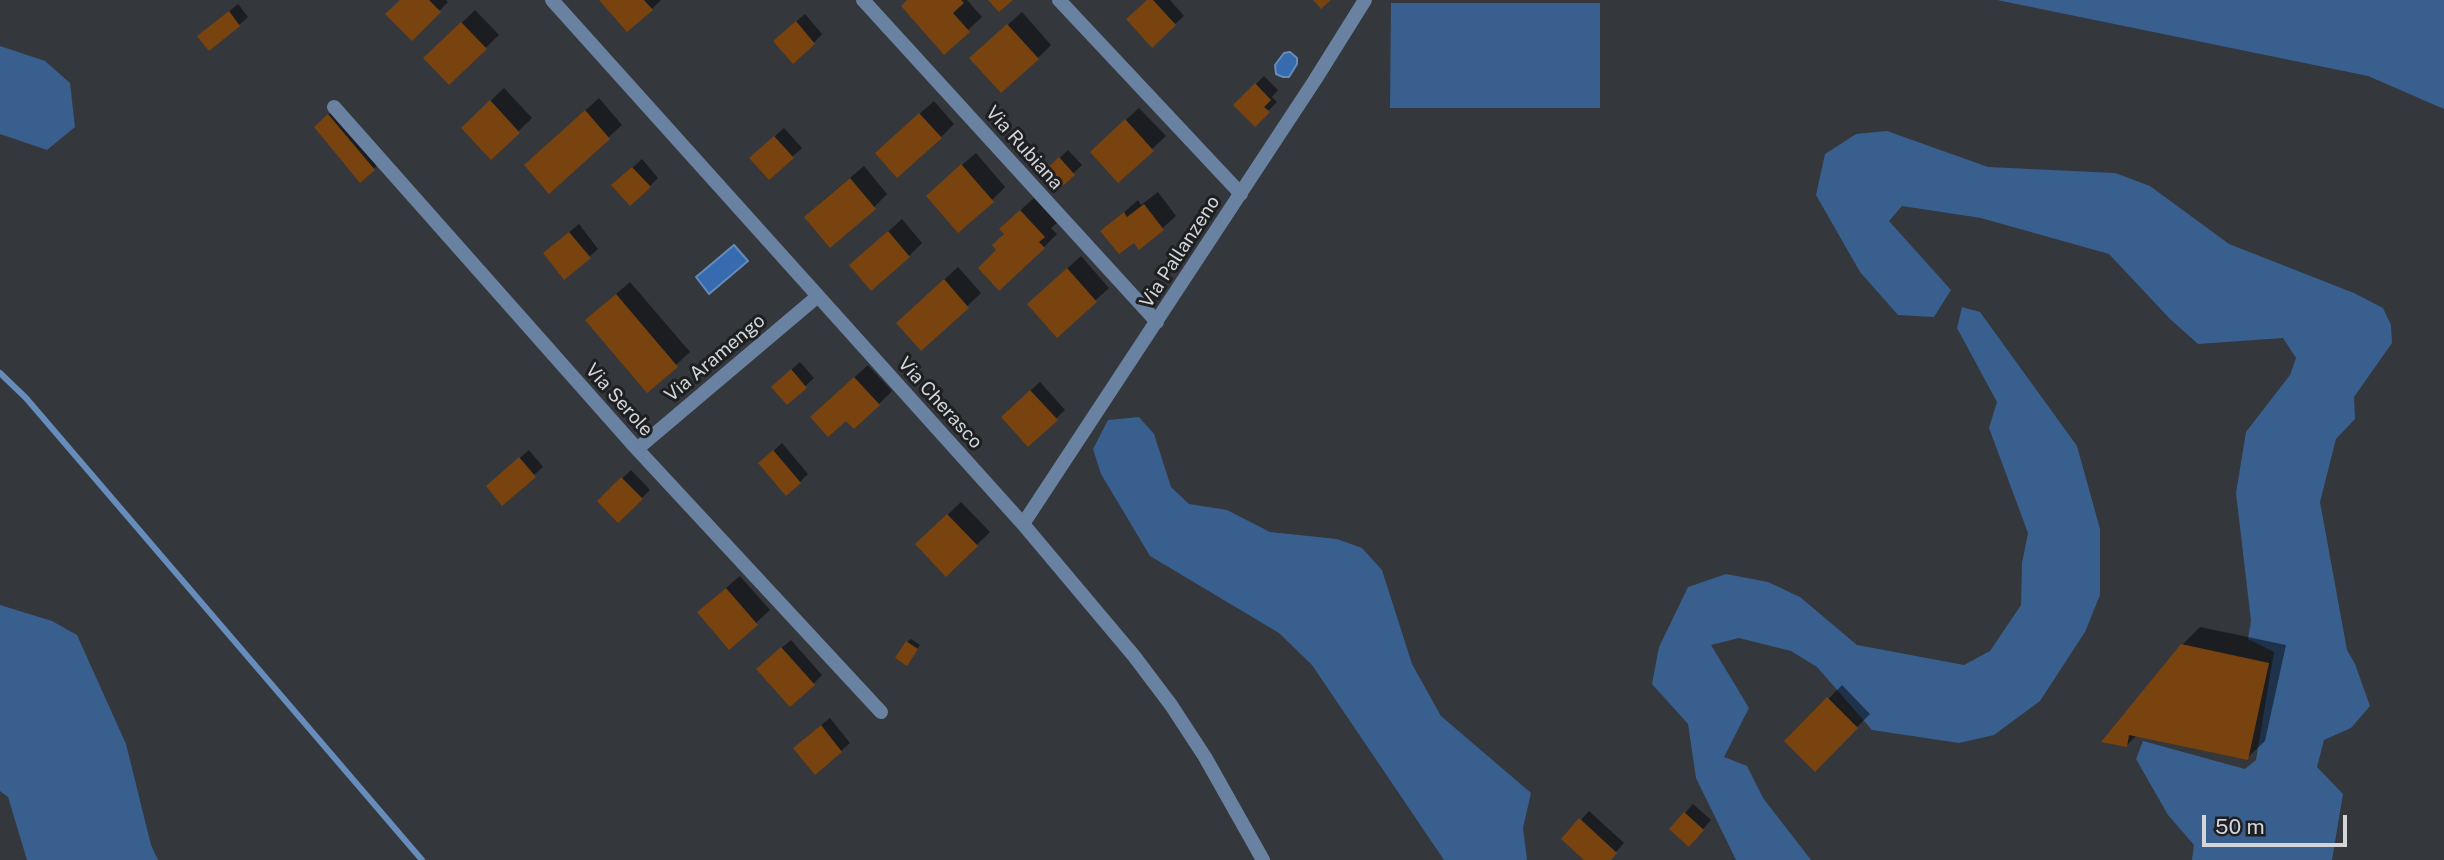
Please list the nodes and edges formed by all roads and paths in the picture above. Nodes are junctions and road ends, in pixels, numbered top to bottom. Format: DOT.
graph roads {
  1 [pos="552,0"];
  2 [pos="863,0"];
  3 [pos="1059,0"];
  4 [pos="1365,0"];
  5 [pos="334,107"];
  6 [pos="1241,194"];
  7 [pos="818,296"];
  8 [pos="1157,322"];
  9 [pos="637,449"];
  10 [pos="1023,524"];
  11 [pos="881,712"];
  12 [pos="1263,860"];
  1 -- 7 [label="street, Via Cherasco"];
  2 -- 8 [label="street, Via Rubiana"];
  3 -- 6 [label="street"];
  4 -- 6 [label="street, Via Pallanzeno"];
  5 -- 9 [label="street, Via Serole"];
  6 -- 8 [label="street, Via Pallanzeno"];
  7 -- 9 [label="street, Via Aramengo"];
  7 -- 10 [label="street, Via Cherasco"];
  8 -- 10 [label="street, Via Pallanzeno"];
  9 -- 11 [label="street, Via Serole"];
  10 -- 12 [label="street, Via Cherasco"];
}
